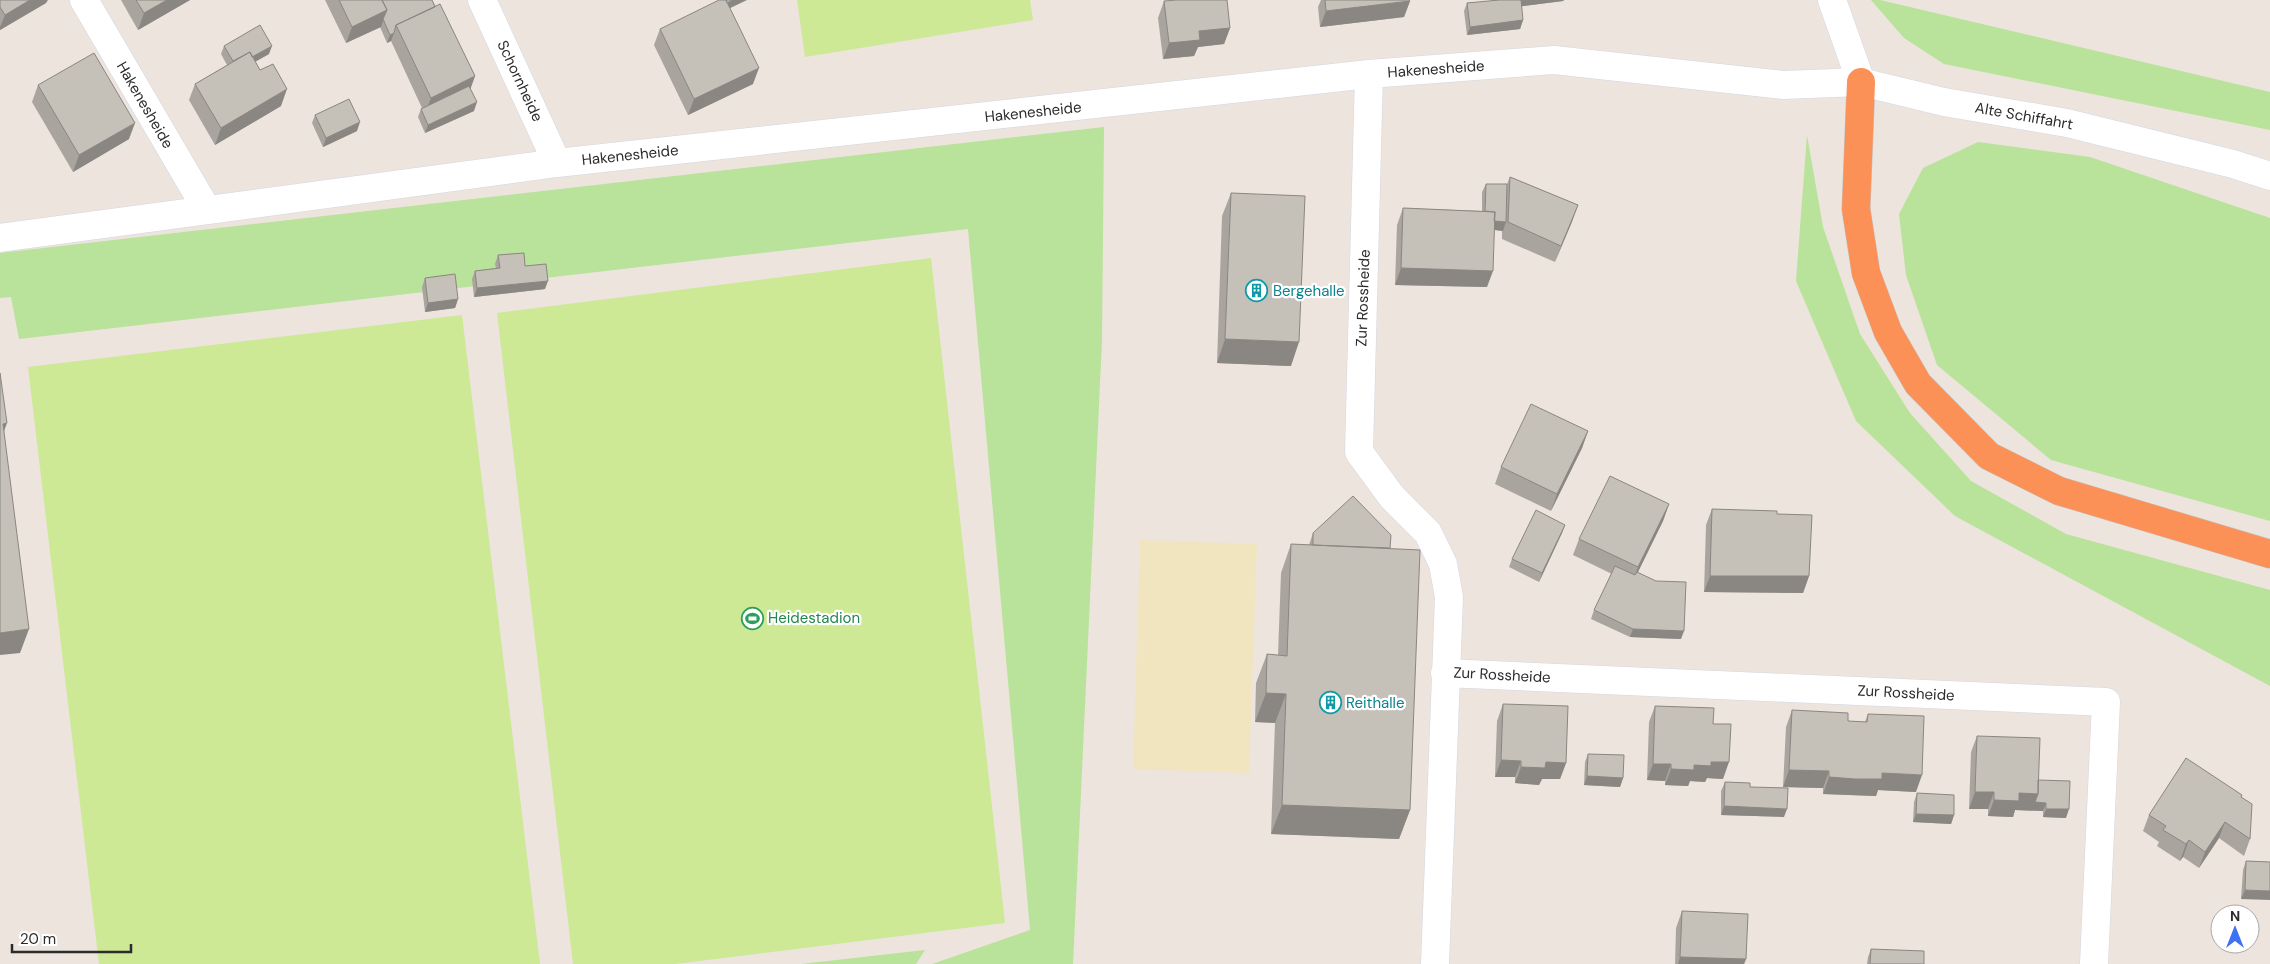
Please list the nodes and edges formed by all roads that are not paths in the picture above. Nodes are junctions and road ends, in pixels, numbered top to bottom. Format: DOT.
graph roads {
  1 [pos="84,0"];
  2 [pos="482,0"];
  3 [pos="1832,0"];
  4 [pos="1369,74"];
  5 [pos="1861,82"];
  6 [pos="557,162"];
  7 [pos="2270,176"];
  8 [pos="207,210"];
  9 [pos="0,238"];
  10 [pos="2270,554"];
  11 [pos="1445,673"];
  12 [pos="1435,964"];
  13 [pos="2094,964"];
  1 -- 8 [label="street, Hakenesheide"];
  2 -- 6 [label="street, Schornheide"];
  3 -- 5 [label="street"];
  4 -- 5 [label="street, Hakenesheide"];
  4 -- 6 [label="street, Hakenesheide"];
  4 -- 11 [label="street, Zur Rossheide"];
  5 -- 7 [label="street, Alte Schiffahrt"];
  5 -- 10 [label="highway"];
  6 -- 8 [label="street, Hakenesheide"];
  8 -- 9 [label="street, Hakenesheide"];
  11 -- 12 [label="street, Zur Rossheide"];
  11 -- 13 [label="street, Zur Rossheide"];
}
